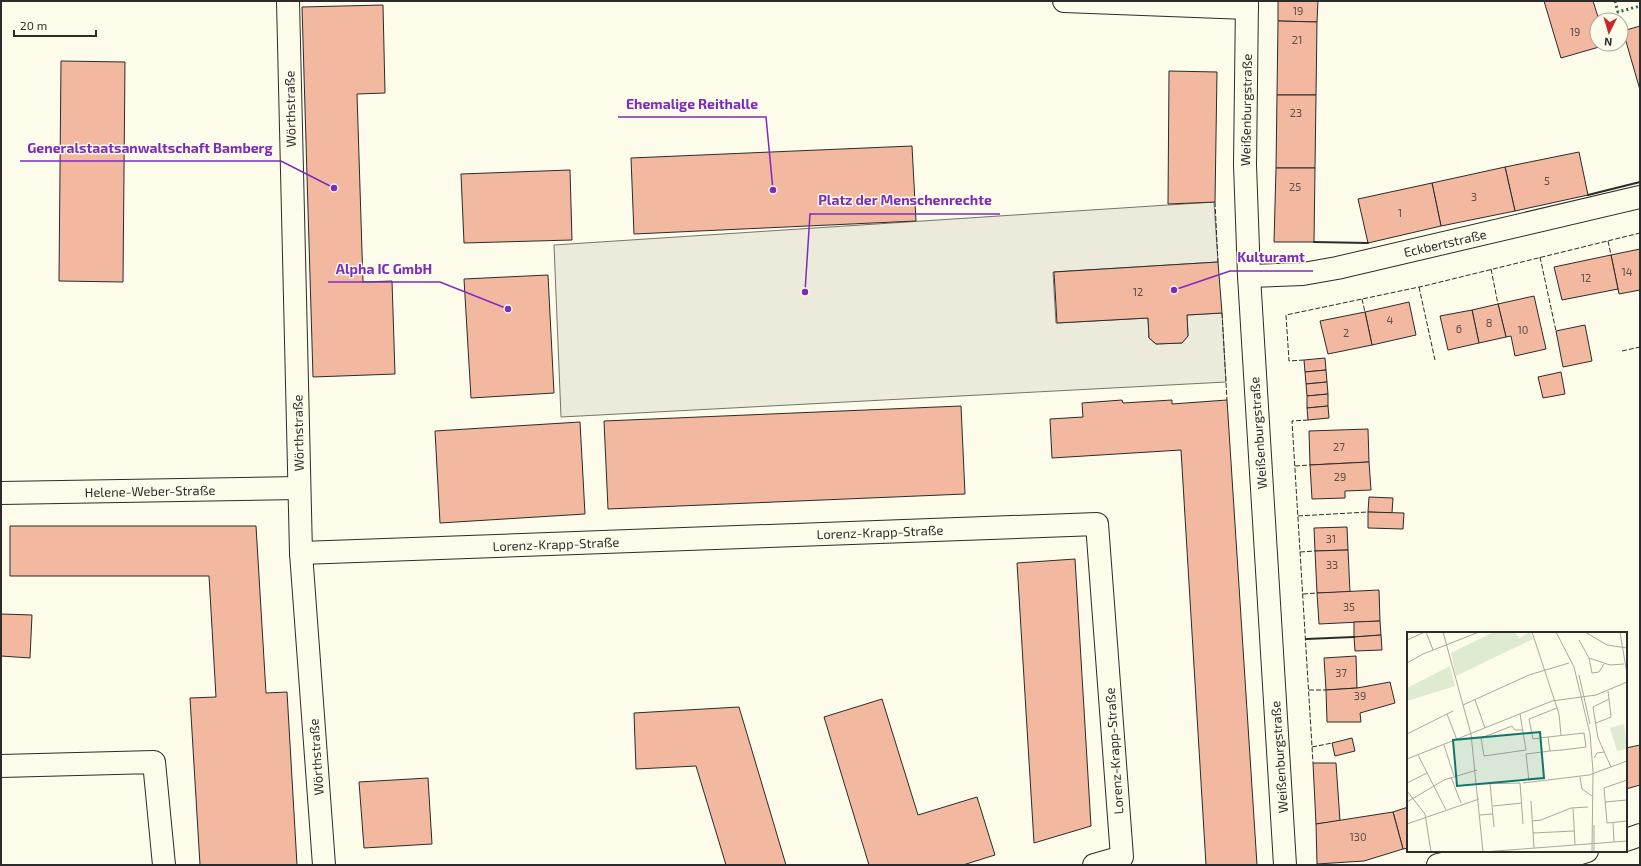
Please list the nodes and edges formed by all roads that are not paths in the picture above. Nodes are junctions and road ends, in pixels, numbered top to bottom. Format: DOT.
graph roads {
  1 [pos="288,1"];
  2 [pos="1064,1"];
  3 [pos="1247,5"];
  4 [pos="1640,197"];
  5 [pos="1249,276"];
  6 [pos="299,488"];
  7 [pos="1,493"];
  8 [pos="301,553"];
  9 [pos="1,766"];
  10 [pos="1640,836"];
  11 [pos="1627,840"];
  12 [pos="1585,852"];
  13 [pos="1567,861"];
  14 [pos="164,865"];
  15 [pos="324,865"];
  16 [pos="1094,865"];
  17 [pos="1286,865"];
  18 [pos="1438,865"];
  19 [pos="1543,865"];
  1 -- 6 [label="street, Wörthstraße"];
  2 -- 3 [label="street"];
  3 -- 5 [label="street, Weißenburgstraße"];
  4 -- 5 [label="street, Eckbertstraße"];
  5 -- 17 [label="street, Weißenburgstraße"];
  6 -- 7 [label="street, Helene-Weber-Straße"];
  6 -- 8 [label="street, Wörthstraße"];
  8 -- 15 [label="street, Wörthstraße"];
  8 -- 16 [label="street, Lorenz-Krapp-Straße"];
  9 -- 14 [label="street"];
  10 -- 11 [label="street"];
  12 -- 13 [label="street"];
  13 -- 18 [label="street"];
  13 -- 19 [label="street"];
}
